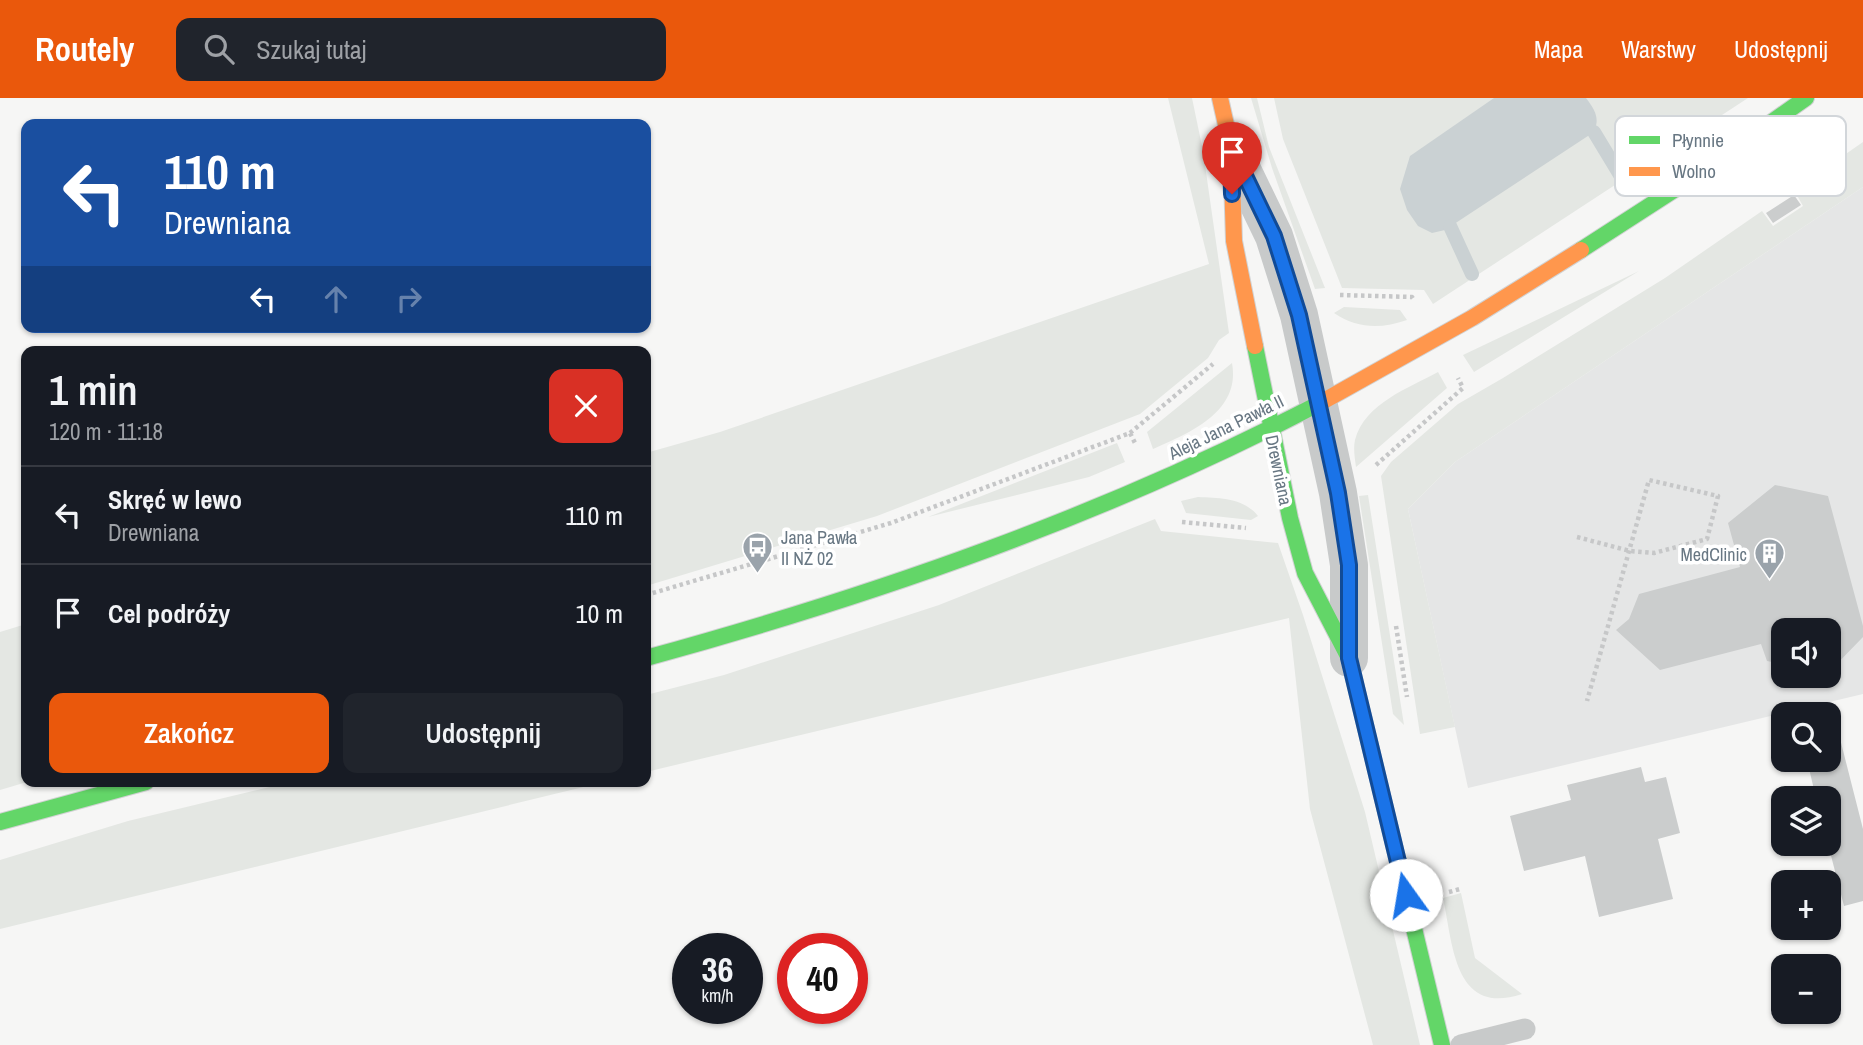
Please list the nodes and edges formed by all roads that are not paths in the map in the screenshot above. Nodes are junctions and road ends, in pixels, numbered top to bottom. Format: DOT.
graph roads {
  1 [pos="1220,98"];
  2 [pos="1806,98"];
  3 [pos="1780,116"];
  4 [pos="1231,147"];
  5 [pos="1662,196"];
  6 [pos="1318,402"];
  7 [pos="1270,426"];
  8 [pos="651,656"];
  9 [pos="1349,658"];
  10 [pos="128,787"];
  11 [pos="0,822"];
  12 [pos="1525,1029"];
  13 [pos="1442,1045"];
  14 [pos="1461,1045"];
  1 -- 4 [label="street, Drewniana"];
  2 -- 3 [label="street, Aleja Jana Pawła II"];
  4 -- 6 [label="street, Drewniana"];
  4 -- 7 [label="street, Drewniana"];
  5 -- 6 [label="street, Aleja Jana Pawła II"];
  6 -- 7 [label="street, Aleja Jana Pawła II"];
  6 -- 9 [label="street, Drewniana"];
  7 -- 8 [label="street, Aleja Jana Pawła II"];
  7 -- 9 [label="street, Drewniana"];
  9 -- 13 [label="street, Drewniana"];
  10 -- 11 [label="street"];
  12 -- 14 [label="lane"];
}
